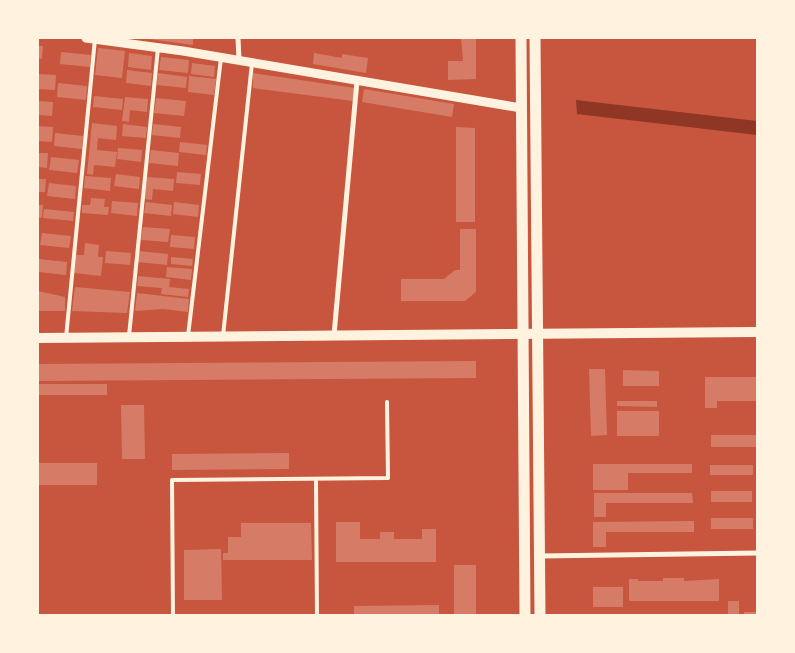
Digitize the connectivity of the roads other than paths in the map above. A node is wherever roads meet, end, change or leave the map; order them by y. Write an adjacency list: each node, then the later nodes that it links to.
1 (91, 38): 5 (street); 19 (lane)
2 (238, 38): 7 (street)
3 (521, 38): 10 (main road)
4 (535, 38): 13 (main road)
5 (158, 48): 6 (street); 17 (lane)
6 (221, 58): 7 (street); 15 (lane)
7 (238, 60): 8 (street)
8 (252, 63): 9 (street); 16 (lane)
9 (357, 81): 10 (street); 14 (street)
10 (521, 108): 12 (main road)
11 (758, 332): 13 (main road)
12 (523, 334): 13 (main road); 14 (main road); 26 (main road)
13 (538, 334): 23 (main road)
14 (334, 335): 16 (main road)
15 (188, 336): 16 (main road); 17 (main road)
16 (222, 336)
17 (129, 337): 19 (main road)
18 (38, 338): 19 (main road)
19 (66, 338)
20 (387, 402): 21 (lane)
21 (316, 479): 24 (lane); 25 (lane)
22 (758, 552): 23 (street)
23 (540, 556): 27 (main road)
24 (174, 616)
25 (317, 616)
26 (525, 616)
27 (540, 616)

